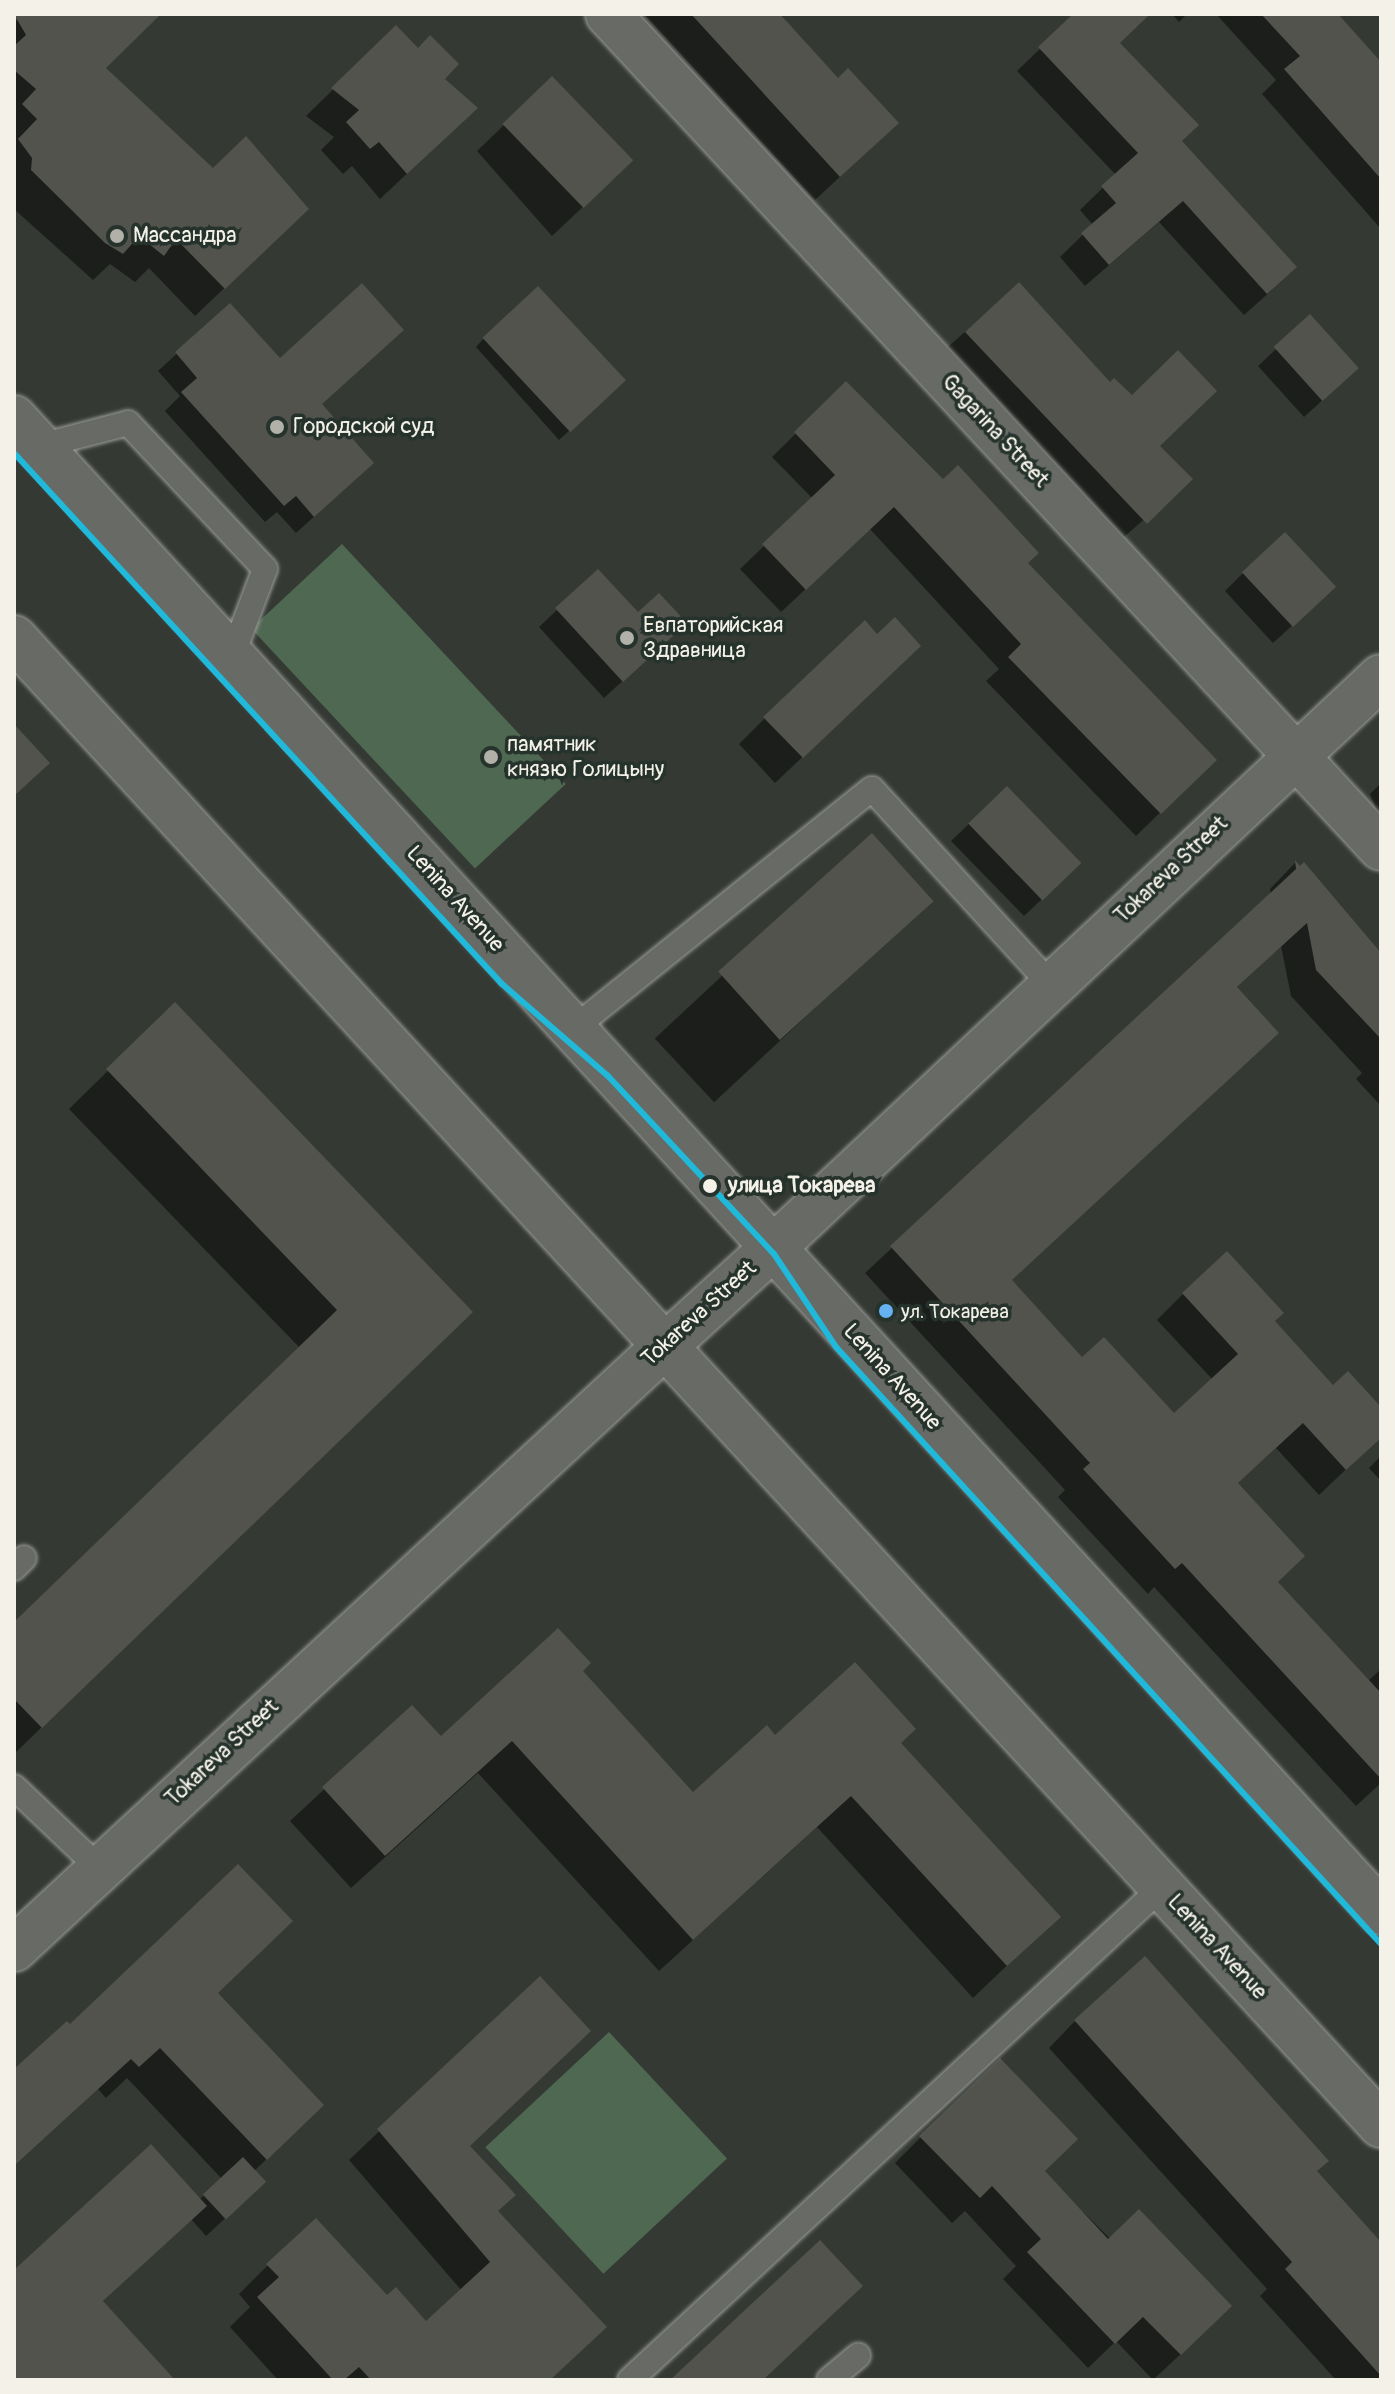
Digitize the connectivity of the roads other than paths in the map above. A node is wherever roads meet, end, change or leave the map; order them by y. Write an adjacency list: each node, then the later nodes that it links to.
1 (608, 14): 6 (street, Gagarina Street)
2 (27, 432): 4 (street, Lenina Avenue); 4 (lane)
3 (14, 638): 11 (street, Lenina Avenue)
4 (232, 656): 9 (street, Lenina Avenue)
5 (1381, 677): 6 (street, Tokareva Street)
6 (1295, 754): 7 (street, Gagarina Street); 8 (street, Tokareva Street)
7 (1381, 848)
8 (1050, 984): 9 (lane); 10 (street, Tokareva Street)
9 (573, 1029): 10 (street, Lenina Avenue)
10 (775, 1246): 11 (street, Tokareva Street); 15 (street, Lenina Avenue)
11 (665, 1346): 13 (street, Tokareva Street); 14 (street, Lenina Avenue)
12 (14, 1787): 13 (lane)
13 (98, 1867): 16 (street, Tokareva Street)
14 (1161, 1888): 17 (street, Lenina Avenue); 19 (lane)
15 (1381, 1912)
16 (14, 1949)
17 (1381, 2125)
18 (858, 2356): 20 (lane)
19 (630, 2380)
20 (829, 2380)

